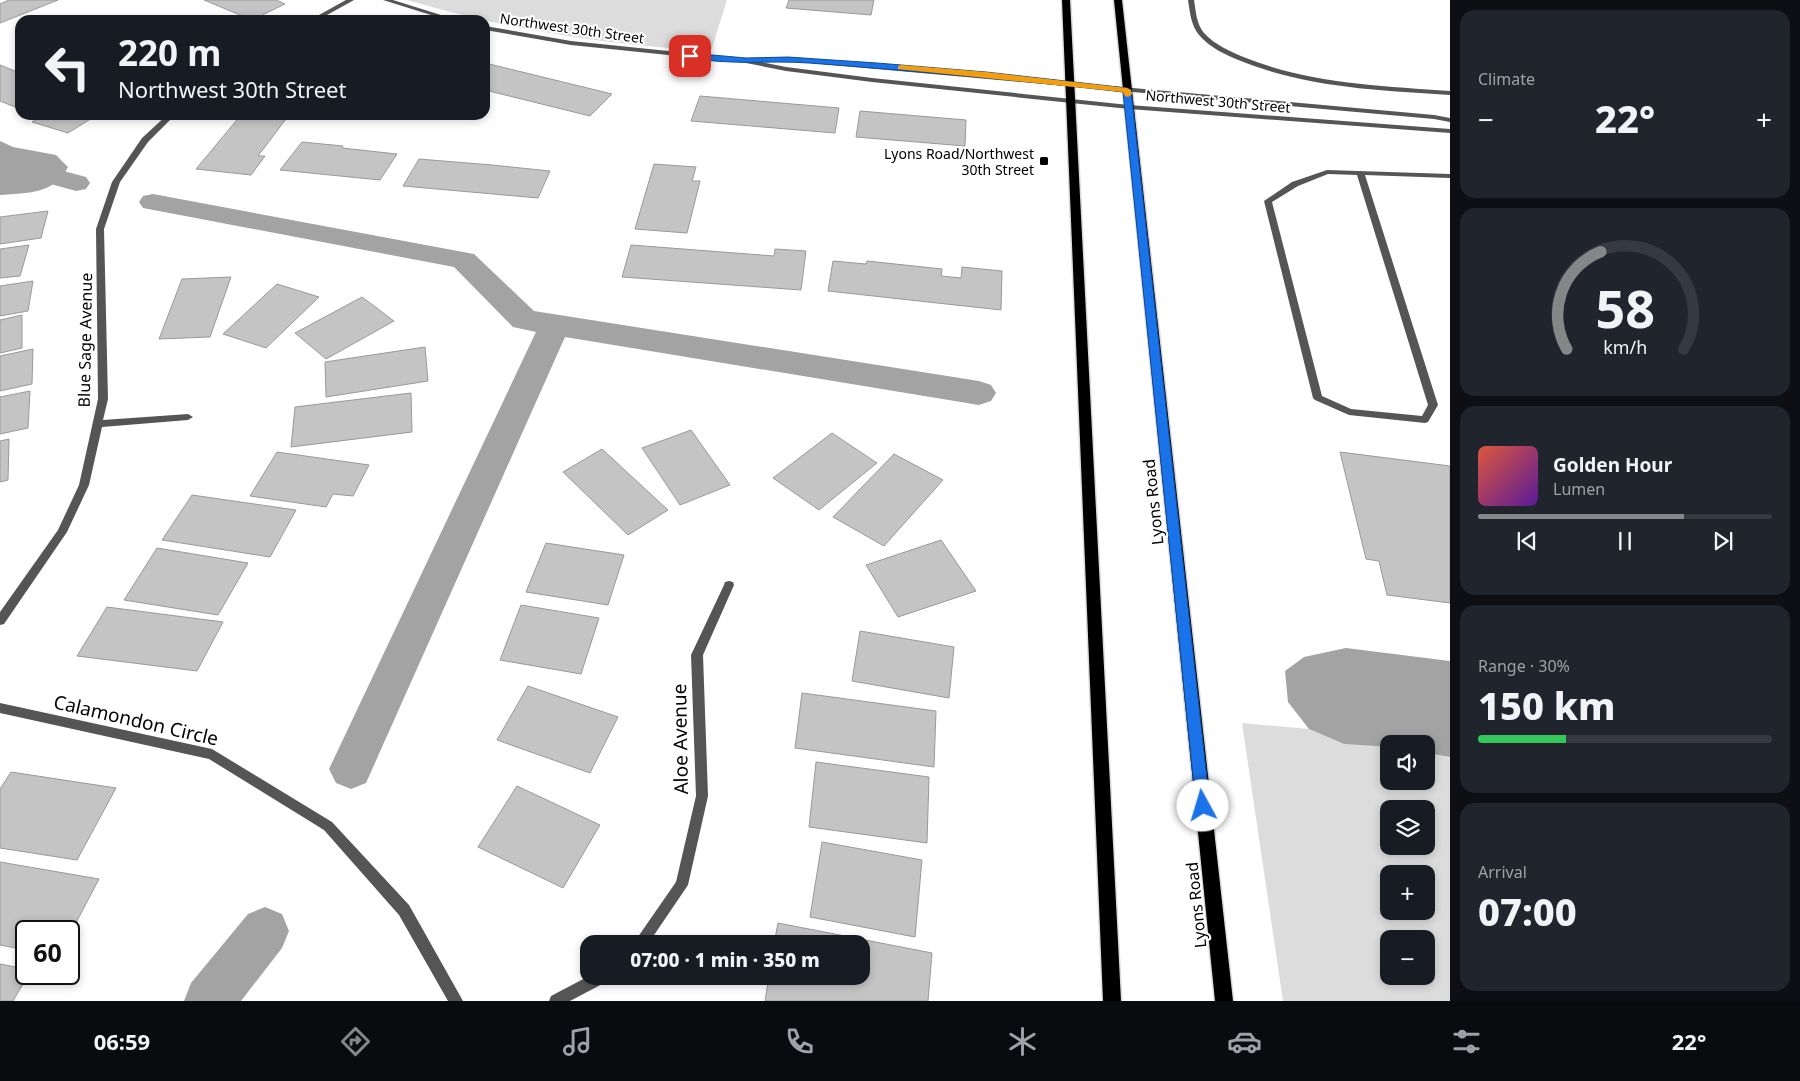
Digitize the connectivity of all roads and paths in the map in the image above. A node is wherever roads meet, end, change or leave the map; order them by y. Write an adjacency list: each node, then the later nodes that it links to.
1 (351, 0): 6 (street)
2 (386, 0): 7 (street)
3 (1066, 0): 10 (main road)
4 (1118, 0): 11 (main road, Lyons Road)
5 (1191, 0): 12 (street)
6 (322, 15)
7 (437, 15)
8 (490, 29): 9 (street, Northwest 30th Street)
9 (746, 61): 10 (street, Northwest 30th Street); 13 (street, Northwest 30th Street)
10 (1070, 84): 11 (street, Northwest 30th Street); 13 (main road)
11 (1127, 90): 14 (main road, Lyons Road); 16 (street, Northwest 30th Street)
12 (1450, 93)
13 (1072, 101): 14 (street, Northwest 30th Street); 29 (main road)
14 (1129, 107): 17 (street, Northwest 30th Street); 30 (main road, Lyons Road)
15 (166, 120): 21 (street, Blue Sage Avenue)
16 (1450, 120)
17 (1450, 131)
18 (1360, 173): 18 (street); 19 (street)
19 (1449, 178)
20 (188, 417): 21 (street)
21 (97, 424): 23 (street, Blue Sage Avenue)
22 (728, 585): 25 (street, Aloe Avenue)
23 (0, 621)
24 (0, 708): 27 (street, Calamondon Circle)
25 (647, 935)
26 (586, 985): 28 (street)
27 (456, 1001)
28 (556, 1001)
29 (1112, 1001)
30 (1224, 1001)

